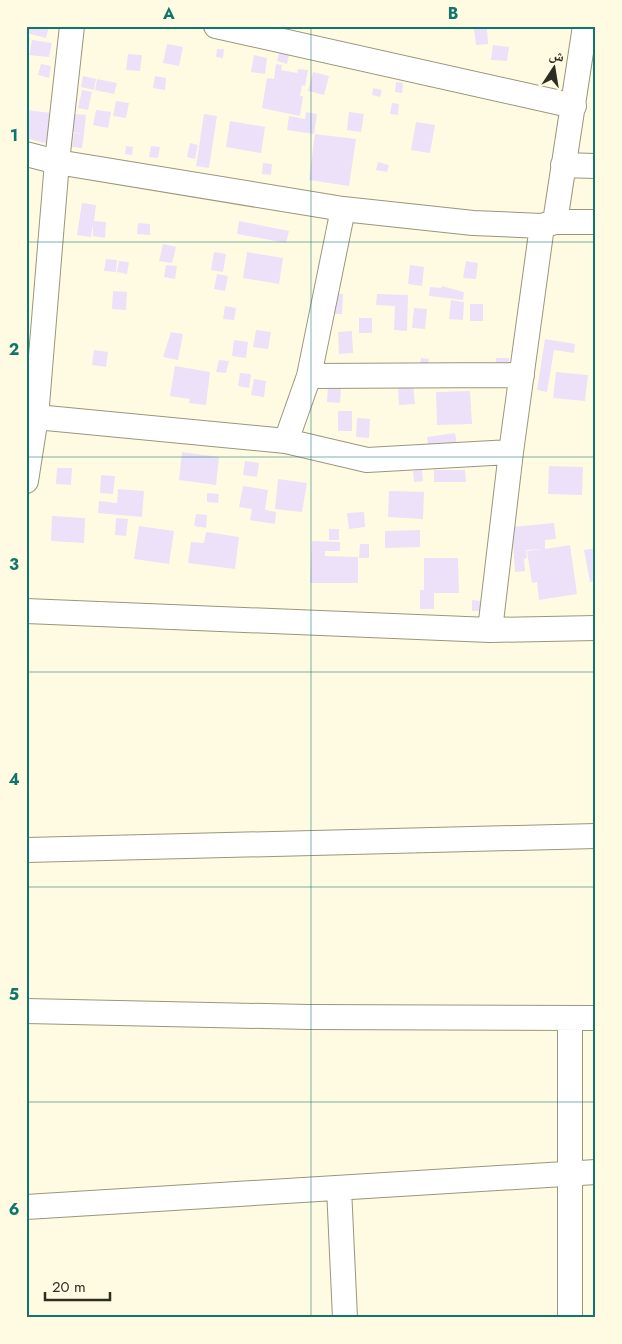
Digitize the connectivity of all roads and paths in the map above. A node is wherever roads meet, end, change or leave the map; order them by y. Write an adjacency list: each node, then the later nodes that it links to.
1 (72, 26): 6 (street)
2 (216, 26): 4 (street)
3 (586, 26): 4 (street)
4 (574, 106): 7 (street)
5 (26, 154): 6 (street)
6 (57, 162): 9 (street); 14 (street)
7 (563, 165): 8 (street); 11 (street)
8 (596, 166)
9 (343, 209): 11 (street); 13 (street)
10 (596, 222): 11 (street)
11 (549, 224): 12 (street)
12 (522, 375): 13 (street); 16 (street)
13 (309, 376): 15 (street)
14 (32, 432): 15 (street); 17 (street)
15 (286, 440): 16 (street)
16 (511, 452): 20 (street)
17 (26, 481)
18 (26, 611): 20 (street)
19 (596, 628): 20 (street)
20 (490, 630)
21 (596, 836): 22 (street)
22 (26, 850)
23 (26, 1011): 25 (street)
24 (596, 1018): 25 (street)
25 (570, 1019): 26 (street)
26 (571, 1172): 27 (street); 28 (street); 31 (street)
27 (596, 1172)
28 (338, 1188): 29 (street); 30 (street)
29 (26, 1207)
30 (345, 1318)
31 (570, 1318)

